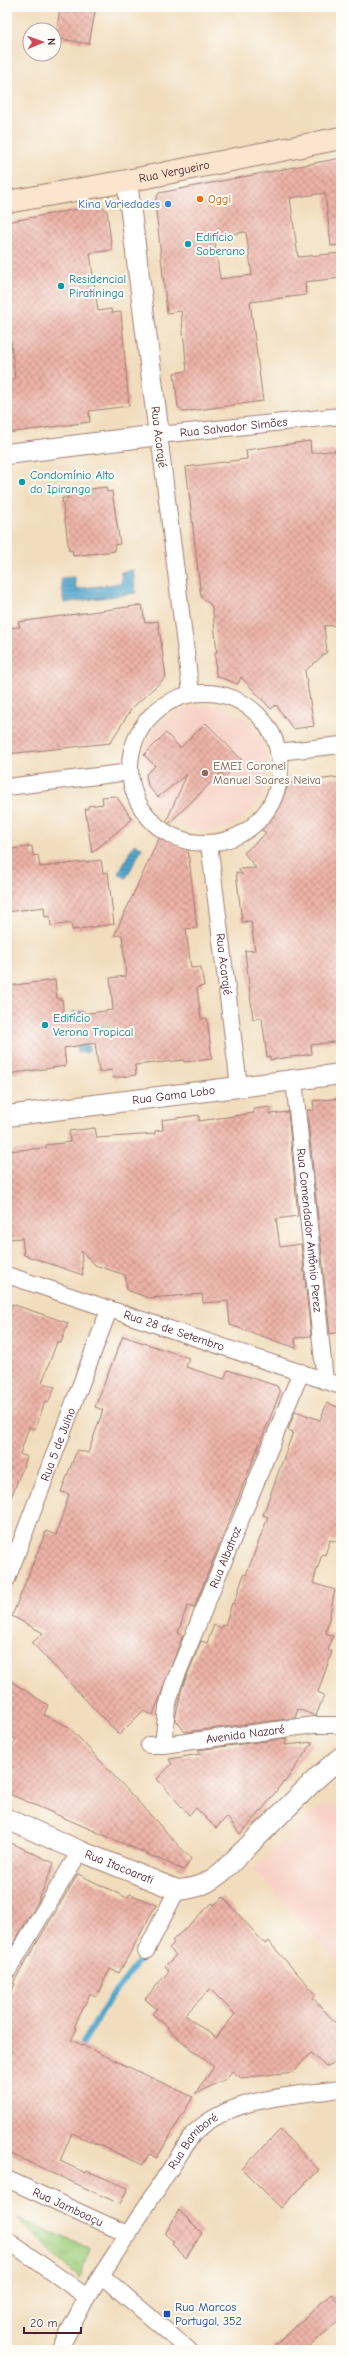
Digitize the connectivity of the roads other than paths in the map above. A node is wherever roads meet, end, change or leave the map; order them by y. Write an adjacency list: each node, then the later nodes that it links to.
1 (341, 138): 2 (main road, Rua Vergueiro)
2 (127, 181): 3 (main road, Rua Vergueiro); 5 (street, Rua Acarajé)
3 (7, 202)
4 (341, 416): 5 (street, Rua Salvador Simões)
5 (158, 435): 6 (street, Rua Salvador Simões); 7 (street, Rua Acarajé)
6 (7, 454)
7 (191, 694): 9 (street); 10 (street)
8 (341, 745): 9 (street)
9 (278, 752): 12 (street)
10 (130, 772): 11 (street); 12 (street)
11 (7, 787)
12 (208, 843): 15 (street, Rua Acarajé)
13 (341, 1074): 14 (street, Rua Gama Lobo)
14 (294, 1080): 15 (street, Rua Gama Lobo); 20 (street, Rua Comendador Antônio Perez)
15 (239, 1086): 16 (street, Rua Gama Lobo)
16 (7, 1116)
17 (7, 1275): 18 (street, Rua 28 de Setembro)
18 (109, 1310): 19 (street, Rua 28 de Setembro); 22 (street, Rua 5 de Julho)
19 (301, 1372): 20 (street, Rua 28 de Setembro); 24 (street, Rua Albatroz)
20 (325, 1381): 21 (street, Rua 28 de Setembro)
21 (341, 1386)
22 (7, 1579)
23 (341, 1725): 24 (street, Avenida Nazaré)
24 (156, 1745)
25 (341, 1757): 27 (street)
26 (341, 1775): 27 (street)
27 (319, 1776): 30 (street)
28 (7, 1819): 29 (street, Rua Itacoarati)
29 (80, 1851): 30 (street, Rua Itacoarati); 32 (street)
30 (177, 1890): 31 (street)
31 (146, 1951)
32 (7, 1972)
33 (341, 2089): 35 (street, Rua Bamboré)
34 (7, 2179): 35 (street, Rua Jamboaçu)
35 (129, 2235): 37 (street, Rua Bamboré)
36 (7, 2240): 38 (street)
37 (102, 2276): 38 (street, Rua Bamboré); 40 (street)
38 (87, 2298): 39 (street, Rua Bamboré)
39 (59, 2350)
40 (189, 2350)

